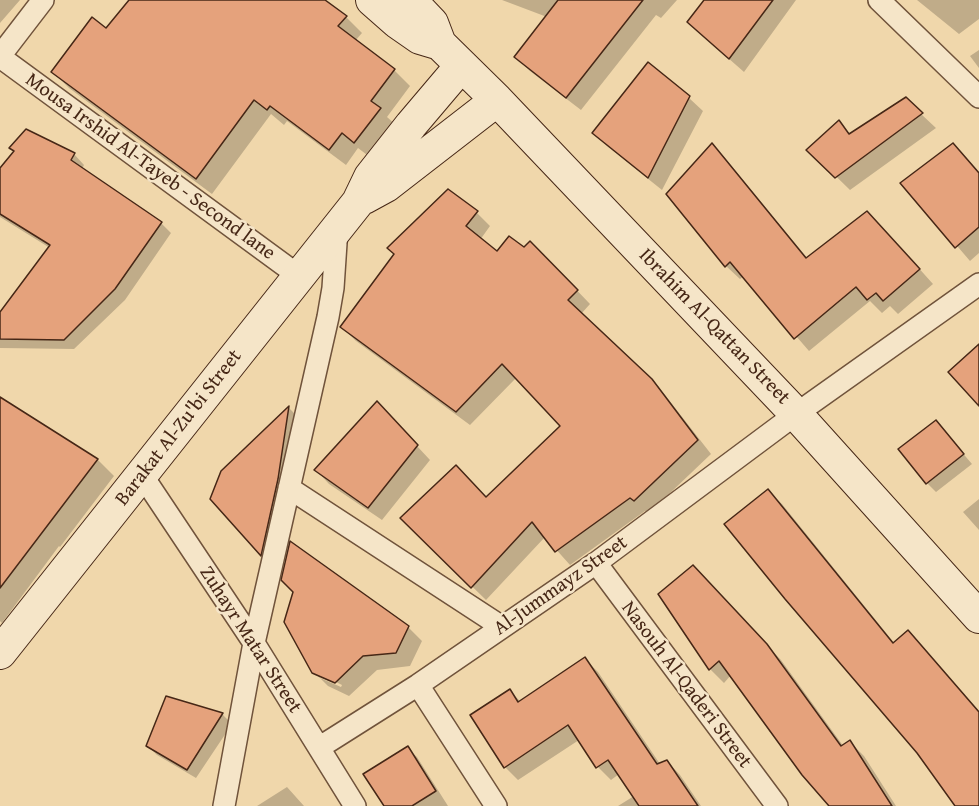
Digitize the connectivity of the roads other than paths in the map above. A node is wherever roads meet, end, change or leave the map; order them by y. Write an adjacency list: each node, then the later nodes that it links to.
1 (43, 0): 6 (street)
2 (372, 0): 5 (street, Ibrahim Al-Qattan Street)
3 (410, 0): 5 (street, Ibrahim Al-Qattan Street)
4 (879, 0): 7 (street)
5 (451, 55): 8 (street, Ibrahim Al-Qattan Street); 9 (street, Barakat Al-Zu'bi Street)
6 (0, 57): 11 (street, Mousa Irshid Al-Tayeb - Second lane)
7 (979, 97)
8 (497, 100): 9 (street, Barakat Al-Zu'bi Street); 13 (street, Ibrahim Al-Qattan Street)
9 (358, 202): 10 (street, Barakat Al-Zu'bi Street)
10 (337, 228): 11 (street, Barakat Al-Zu'bi Street); 15 (street)
11 (299, 276): 14 (street, Barakat Al-Zu'bi Street)
12 (979, 284): 13 (street, Al-Jummayz Street)
13 (796, 414): 16 (street, Al-Jummayz Street); 17 (street, Ibrahim Al-Qattan Street)
14 (142, 475): 19 (street, Zuhayr Matar Street); 20 (street, Barakat Al-Zu'bi Street)
15 (289, 488): 18 (street); 19 (street)
16 (596, 563): 18 (street, Al-Jummayz Street); 26 (street, Nasouh Al-Qaderi Street)
17 (979, 617)
18 (502, 627): 21 (street, Al-Jummayz Street)
19 (254, 644): 22 (street, Zuhayr Matar Street); 23 (street)
20 (0, 653)
21 (418, 685): 22 (street, Al-Jummayz Street); 25 (street)
22 (320, 747): 24 (street, Zuhayr Matar Street)
23 (224, 806)
24 (355, 806)
25 (496, 806)
26 (777, 806)

